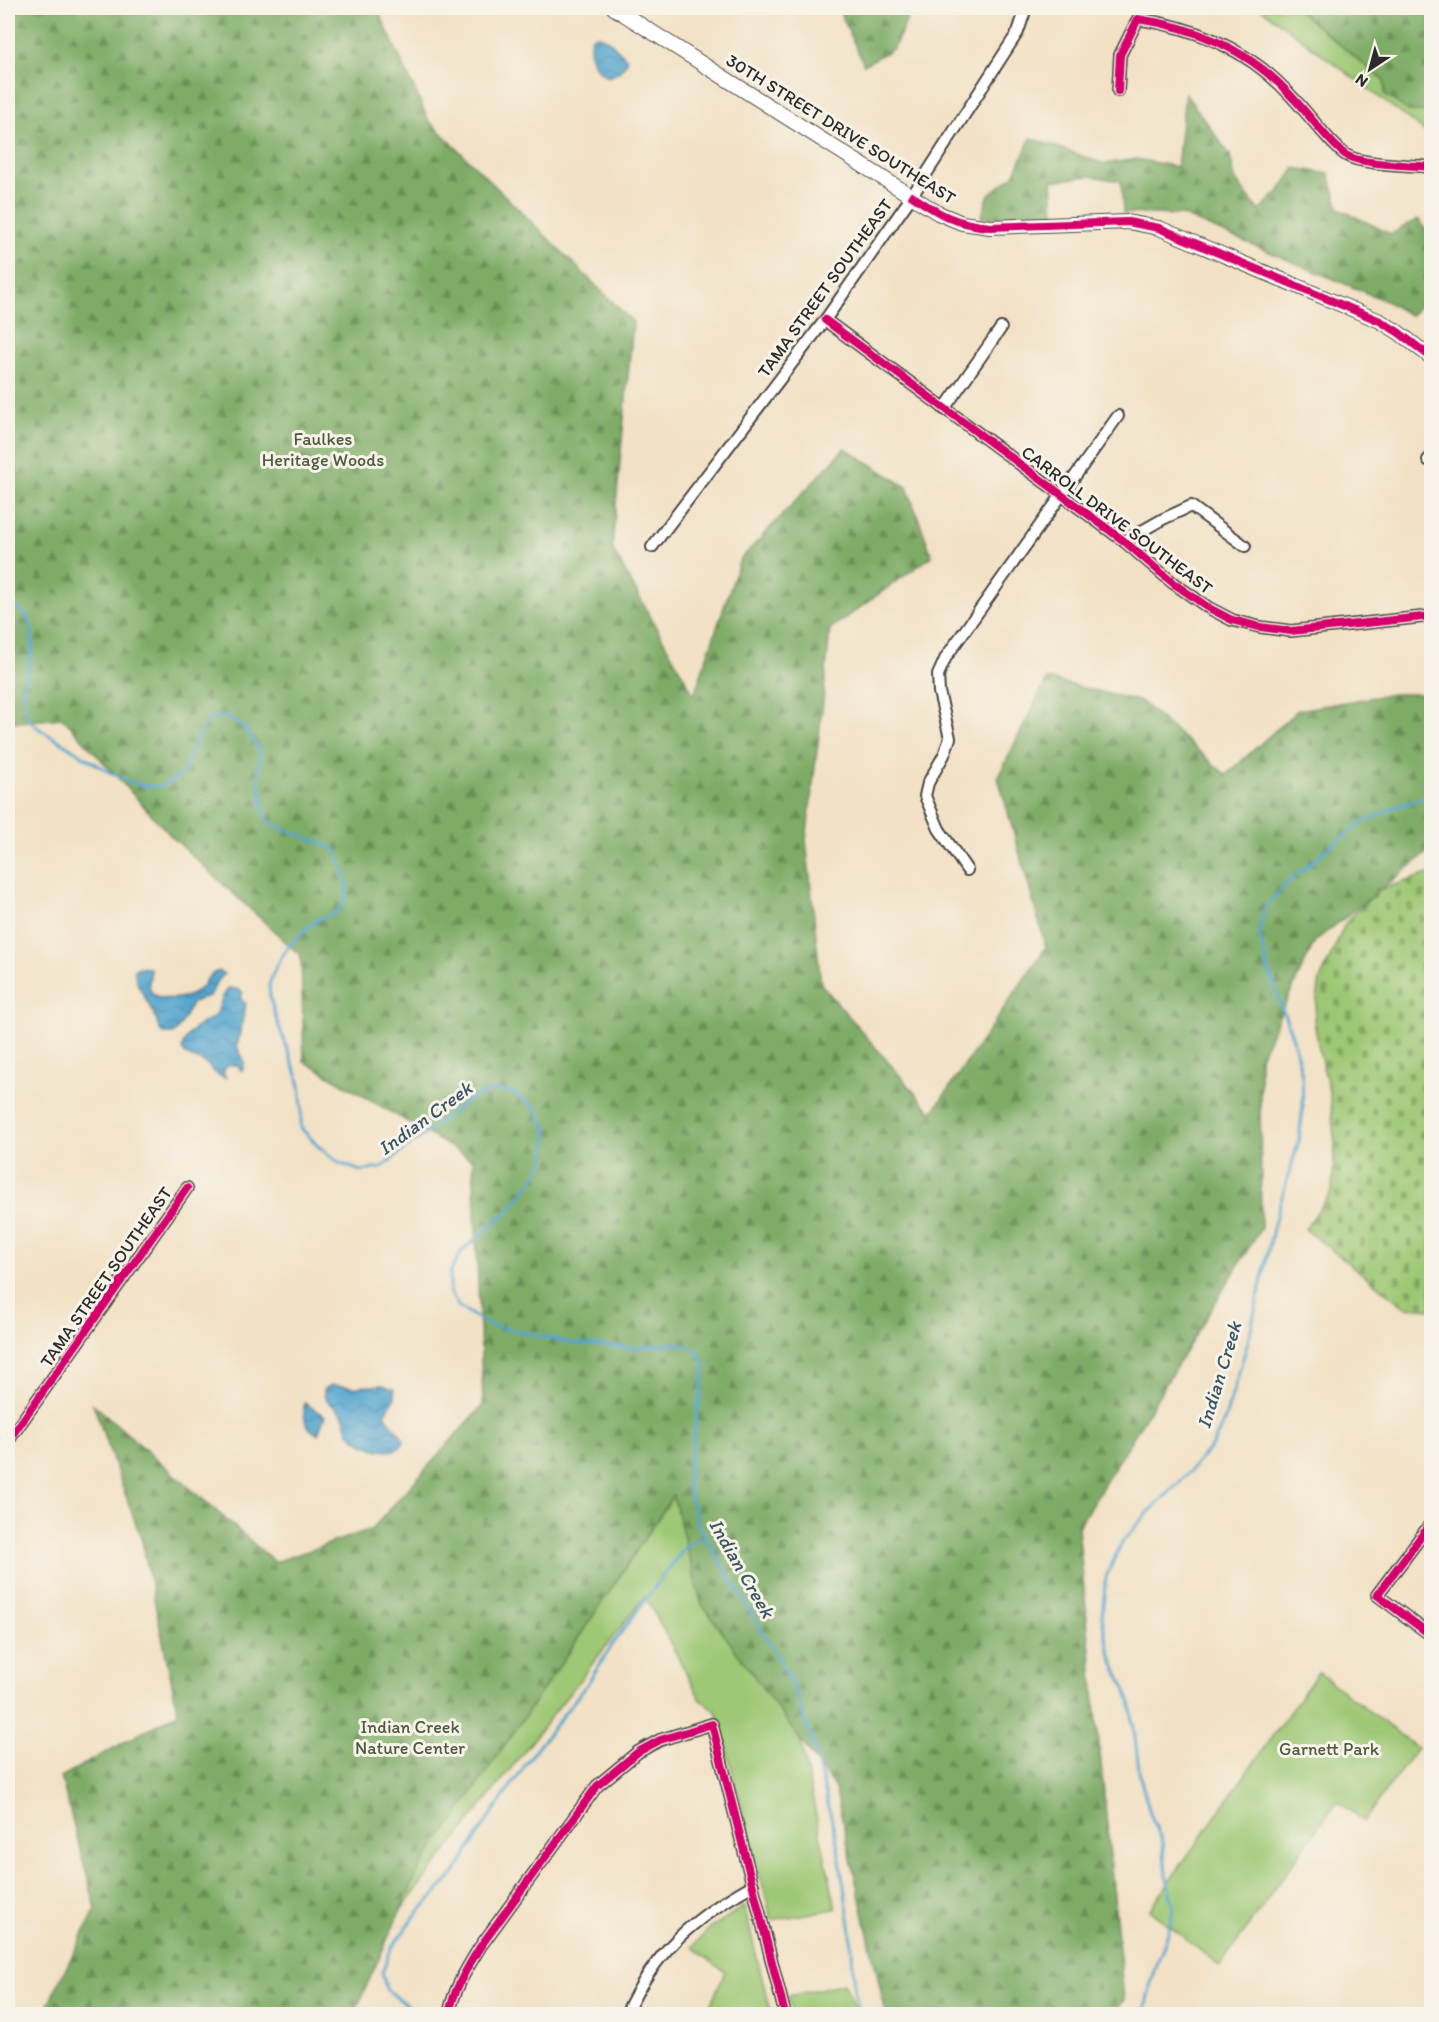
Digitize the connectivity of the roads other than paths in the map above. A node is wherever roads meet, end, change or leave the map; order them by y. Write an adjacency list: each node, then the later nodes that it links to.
1 (614, 8): 5 (main road, 30TH STREET DRIVE SOUTHEAST)
2 (1026, 8): 5 (street, TAMA STREET SOUTHEAST)
3 (1118, 91): 4 (street)
4 (1431, 167)
5 (912, 196): 6 (street, TAMA STREET SOUTHEAST); 8 (main road, 30TH STREET DRIVE SOUTHEAST)
6 (825, 320): 9 (street, CARROLL DRIVE SOUTHEAST); 14 (street, TAMA STREET SOUTHEAST)
7 (1001, 328): 9 (street)
8 (1431, 358)
9 (944, 409): 11 (street, CARROLL DRIVE SOUTHEAST)
10 (1118, 416): 11 (street)
11 (1062, 496): 12 (street, CARROLL DRIVE SOUTHEAST); 16 (street)
12 (1124, 541): 13 (street); 15 (street, CARROLL DRIVE SOUTHEAST)
13 (1245, 546)
14 (652, 547)
15 (1431, 615)
16 (967, 870)
17 (187, 1188): 18 (street, TAMA STREET SOUTHEAST)
18 (8, 1441)
19 (1431, 1522): 20 (street)
20 (1431, 1636)
21 (753, 1885): 22 (street); 23 (street); 24 (street)
22 (449, 2014)
23 (626, 2014)
24 (785, 2014)

